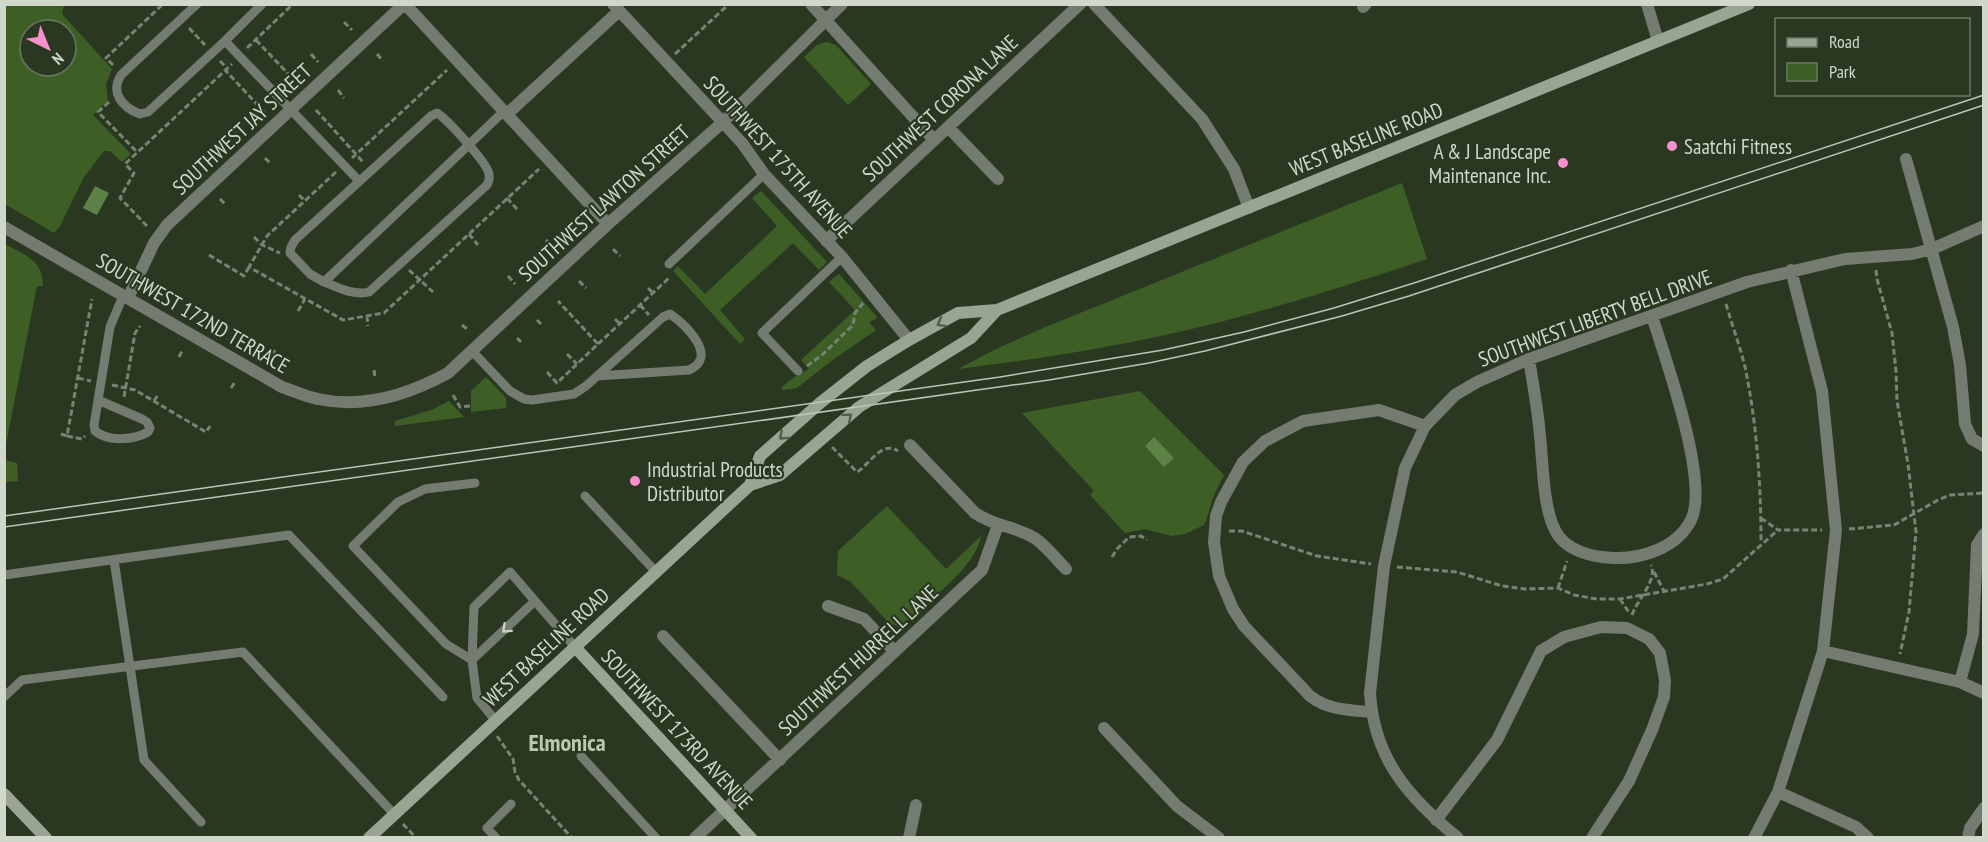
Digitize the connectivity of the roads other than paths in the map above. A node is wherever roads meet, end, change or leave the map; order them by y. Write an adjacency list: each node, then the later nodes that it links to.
1 (196, 4): 12 (lane)
2 (262, 4): 12 (lane)
3 (404, 4): 14 (street, SOUTHWEST JAY STREET); 15 (street)
4 (811, 4): 11 (street)
5 (842, 4): 11 (street, SOUTHWEST LAWTON STREET)
6 (1080, 4): 17 (street, SOUTHWEST CORONA LANE)
7 (1094, 4): 24 (street)
8 (1647, 4): 13 (street)
9 (1749, 4): 13 (main road, WEST BASELINE ROAD)
10 (616, 8): 15 (street); 16 (street, SOUTHWEST 175TH AVENUE)
11 (826, 20): 16 (street, SOUTHWEST LAWTON STREET); 18 (street)
12 (225, 41): 14 (lane)
13 (1658, 41): 24 (main road, WEST BASELINE ROAD)
14 (291, 110): 23 (lane); 34 (street, SOUTHWEST JAY STREET)
15 (506, 112): 19 (lane); 25 (street)
16 (723, 122): 21 (street, SOUTHWEST 175TH AVENUE); 25 (street, SOUTHWEST LAWTON STREET)
17 (948, 127): 18 (street, SOUTHWEST CORONA LANE); 22 (street)
18 (934, 140): 28 (street, SOUTHWEST CORONA LANE)
19 (468, 145): 23 (lane); 33 (lane); 33 (lane)
20 (1906, 159): 29 (street)
21 (764, 174): 28 (street, SOUTHWEST 175TH AVENUE); 31 (lane)
22 (998, 179)
23 (359, 182): 33 (lane)
24 (1249, 208): 35 (main road, WEST BASELINE ROAD)
25 (608, 224): 38 (street, SOUTHWEST LAWTON STREET)
26 (1983, 226): 29 (street, SOUTHWEST LIBERTY BELL DRIVE)
27 (4, 227): 34 (street, SOUTHWEST 172ND TERRACE)
28 (826, 241): 30 (street, SOUTHWEST 175TH AVENUE)
29 (1932, 249): 32 (street, SOUTHWEST LIBERTY BELL DRIVE); 46 (street)
30 (842, 257): 37 (street, SOUTHWEST 175TH AVENUE); 40 (lane)
31 (669, 264)
32 (1791, 270): 36 (street, SOUTHWEST LIBERTY BELL DRIVE); 61 (street)
33 (324, 282)
34 (125, 297): 42 (lane); 43 (street, SOUTHWEST 172ND TERRACE)
35 (997, 310): 37 (main road, WEST BASELINE ROAD, one-way to 37); 48 (main road, WEST BASELINE ROAD, one-way to 35)
36 (1652, 316): 39 (street, SOUTHWEST LIBERTY BELL DRIVE); 39 (street)
37 (909, 340): 48 (main road, WEST BASELINE ROAD, one-way to 48)
38 (472, 351): 41 (lane); 43 (street, SOUTHWEST LAWTON STREET)
39 (1529, 359): 44 (street, SOUTHWEST LIBERTY BELL DRIVE)
40 (798, 371)
41 (597, 376): 41 (lane)
42 (98, 400): 42 (lane)
43 (373, 401)
44 (1425, 426): 68 (street, SOUTHWEST LIBERTY BELL DRIVE); 68 (street)
45 (910, 445): 50 (street)
46 (1983, 446)
47 (475, 483): 62 (lane)
48 (750, 485): 54 (main road, WEST BASELINE ROAD)
49 (585, 496): 54 (lane)
50 (998, 525): 53 (street); 60 (street, SOUTHWEST HURRELL LANE)
51 (1983, 534): 64 (street)
52 (114, 560): 55 (lane); 63 (lane); 67 (lane)
53 (1066, 569)
54 (656, 572): 59 (main road, WEST BASELINE ROAD)
55 (4, 575)
56 (535, 602): 59 (lane); 62 (lane, one-way to 62); 62 (lane)
57 (828, 606): 60 (street)
58 (663, 636): 72 (street)
59 (575, 647): 69 (main road, WEST BASELINE ROAD); 78 (main road, SOUTHWEST 173RD AVENUE)
60 (894, 651): 72 (street, SOUTHWEST HURRELL LANE)
61 (1823, 651): 64 (street); 73 (street)
62 (472, 660): 69 (lane)
63 (130, 666): 66 (lane); 79 (lane); 81 (lane)
64 (1960, 682): 65 (street)
65 (1983, 693)
66 (4, 696)
67 (443, 698)
68 (1371, 712): 80 (street, SOUTHWEST LIBERTY BELL DRIVE)
69 (492, 723): 79 (main road, WEST BASELINE ROAD)
70 (1104, 728): 89 (street)
71 (580, 756): 85 (lane)
72 (780, 760): 78 (street, SOUTHWEST HURRELL LANE)
73 (1778, 792): 92 (street); 93 (street)
74 (4, 794): 82 (main road)
75 (511, 804): 84 (lane)
76 (916, 805): 88 (street)
77 (1983, 808): 94 (street)
78 (726, 810): 86 (street, SOUTHWEST HURRELL LANE); 87 (main road, SOUTHWEST 173RD AVENUE)
79 (394, 814): 83 (main road, WEST BASELINE ROAD)
80 (1436, 820): 90 (street, SOUTHWEST LIBERTY BELL DRIVE); 91 (street)
81 (201, 822)
82 (46, 837)
83 (369, 837)
84 (496, 837)
85 (656, 837)
86 (695, 837)
87 (751, 837)
88 (909, 837)
89 (1219, 837)
90 (1458, 837)
91 (1592, 837)
92 (1754, 837)
93 (1868, 837)
94 (1968, 837)

